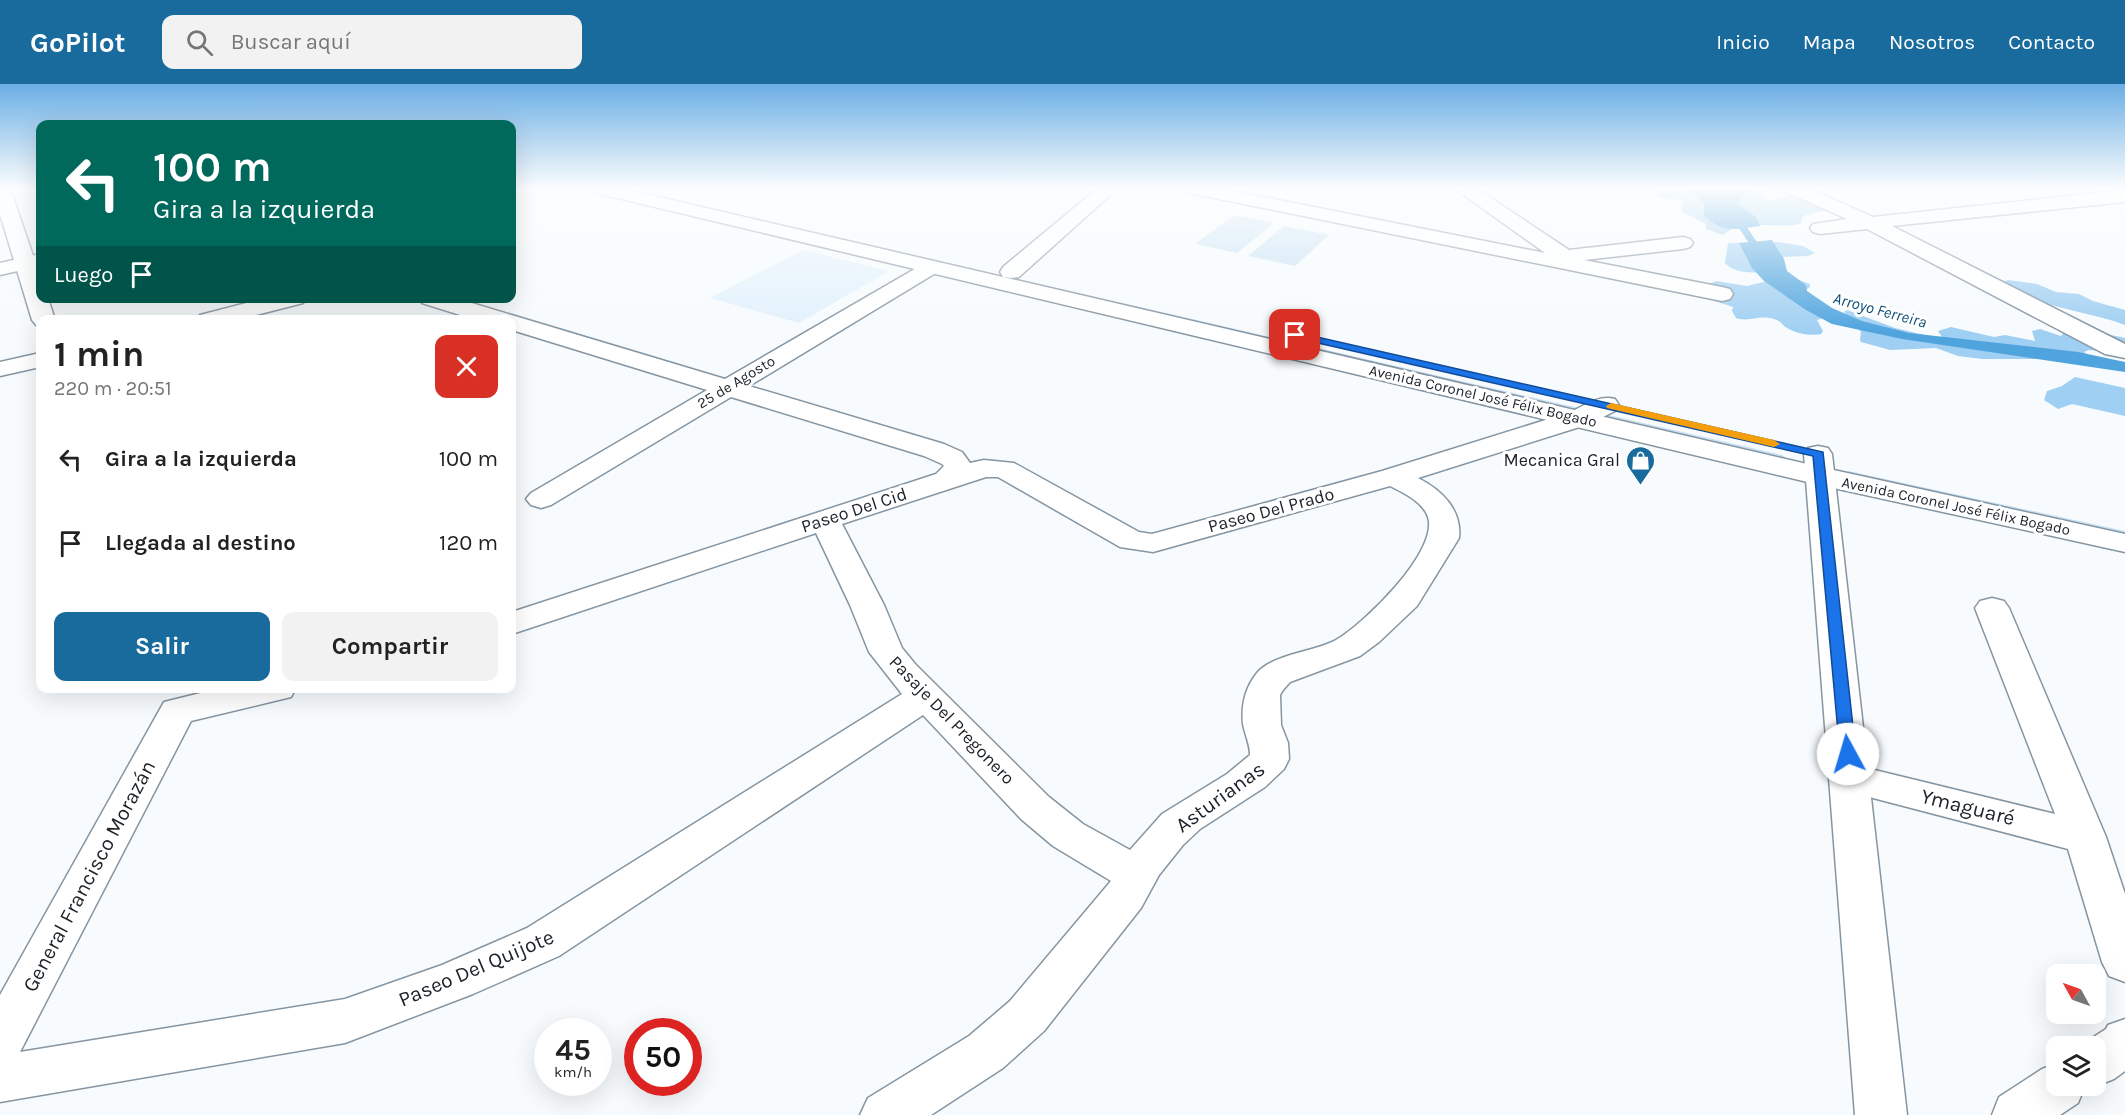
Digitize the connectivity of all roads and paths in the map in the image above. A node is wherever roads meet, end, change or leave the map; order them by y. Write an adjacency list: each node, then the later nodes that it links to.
1 (22, 236): 10 (street)
2 (801, 236): 11 (street, Avenida Coronel José Félix Bogado)
3 (855, 236): 13 (street, Avenida Coronel José Félix Bogado)
4 (1053, 236): 13 (street)
5 (1443, 236): 9 (street)
6 (1534, 236): 9 (street)
7 (1896, 236): 21 (street)
8 (1683, 243): 9 (street)
9 (1569, 260): 15 (street)
10 (33, 262): 12 (street); 14 (street)
11 (932, 267): 24 (street, 25 de Agosto); 26 (street, Avenida Coronel José Félix Bogado)
12 (0, 269)
13 (1011, 272): 25 (street, Avenida Coronel José Félix Bogado)
14 (36, 278)
15 (1722, 294)
16 (275, 303): 18 (street)
17 (446, 303): 19 (street)
18 (228, 315)
19 (485, 315)
20 (516, 324): 24 (street)
21 (2125, 351)
22 (36, 361): 23 (street)
23 (0, 369)
24 (729, 387): 29 (street); 30 (street, 25 de Agosto)
25 (1606, 405): 26 (street, Paseo Del Prado); 27 (street, Avenida Coronel José Félix Bogado)
26 (1580, 418): 27 (street, Avenida Coronel José Félix Bogado); 28 (street, Paseo Del Prado)
27 (1819, 465): 32 (street, Avenida Coronel José Félix Bogado); 33 (street, Avenida Coronel José Félix Bogado); 38 (street)
28 (1392, 477): 29 (street, Paseo Del Prado); 40 (street, Asturianas)
29 (946, 480): 31 (street, Paseo Del Cid)
30 (541, 500)
31 (824, 519): 35 (street, Paseo Del Cid); 37 (street, Pasaje Del Pregonero)
32 (2125, 522)
33 (2125, 543)
34 (1992, 608): 39 (street)
35 (516, 622)
36 (256, 693): 43 (street, General Francisco Morazán)
37 (926, 696): 40 (street, Pasaje Del Pregonero); 45 (street, Paseo Del Quijote)
38 (1850, 778): 39 (street, Ymaguaré); 49 (street)
39 (2085, 837): 41 (street)
40 (1136, 874): 48 (street, Asturianas)
41 (2125, 962)
42 (2125, 1041): 44 (street)
43 (0, 1042)
44 (2106, 1056)
45 (0, 1079)
46 (2046, 1095): 47 (street)
47 (2017, 1114)
48 (886, 1115)
49 (1881, 1115)

